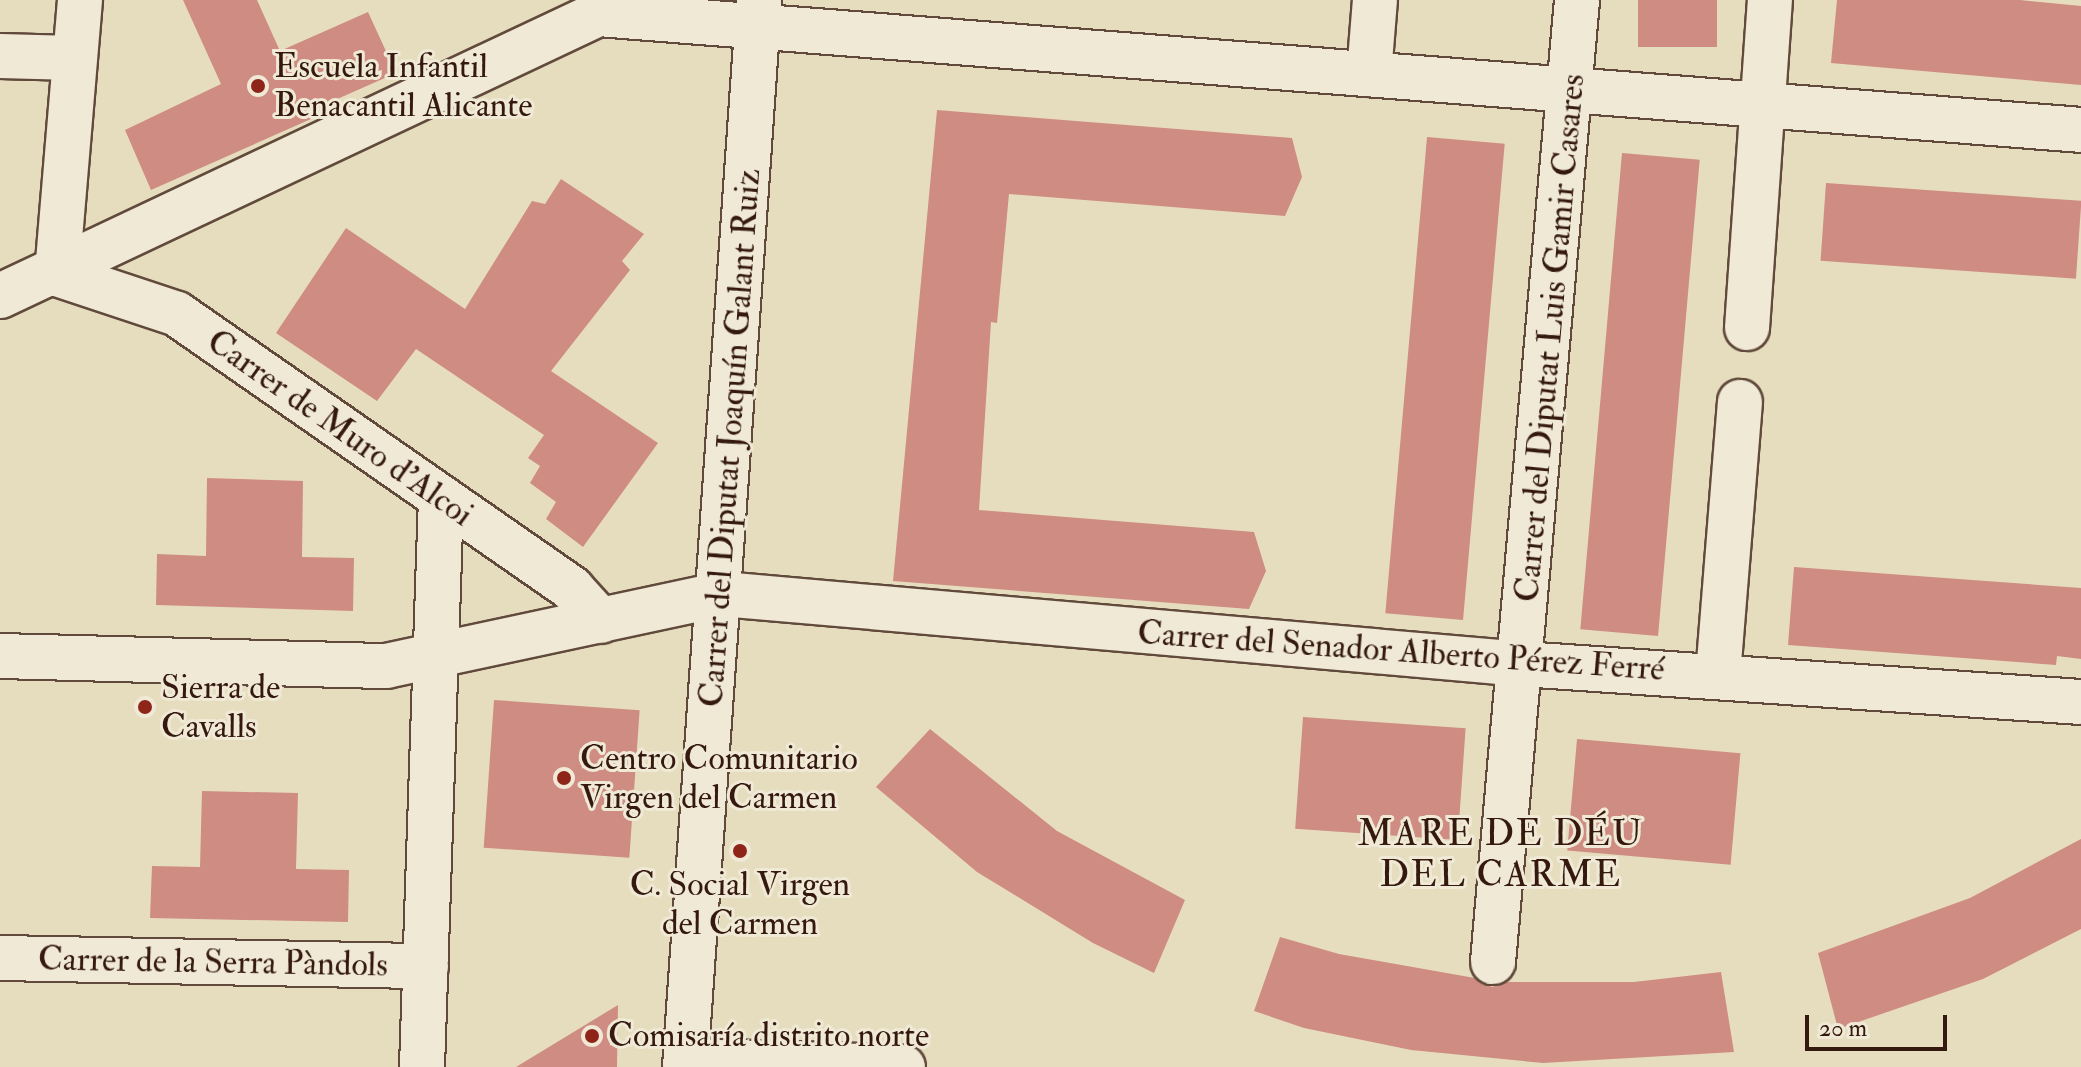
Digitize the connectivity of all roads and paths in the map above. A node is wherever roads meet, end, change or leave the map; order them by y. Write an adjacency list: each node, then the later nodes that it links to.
1 (80, 0): 7 (street)
2 (1375, 0): 8 (street)
3 (1577, 0): 9 (street, Carrer del Diputat Luis Gamir Casares)
4 (1770, 0): 10 (street)
5 (757, 13): 8 (street); 12 (street); 17 (street, Carrer del Diputat Joaquín Galant Ruiz)
6 (0, 56): 7 (street)
7 (74, 58): 12 (street)
8 (1369, 74): 9 (street)
9 (1572, 89): 10 (street); 21 (street, Carrer del Diputat Luis Gamir Casares)
10 (1761, 104): 11 (street); 14 (street)
11 (2081, 130)
12 (57, 274): 13 (street); 16 (street, Carrer de Muro d'Alcoi)
13 (0, 296)
14 (1747, 328)
15 (1740, 402): 22 (street)
16 (441, 498): 18 (street, Carrer de Muro d'Alcoi); 20 (street)
17 (722, 594): 18 (street, Carrer del Senador Alberto Pérez Ferré); 21 (street, Carrer del Senador Alberto Pérez Ferré); 27 (street, Carrer del Diputat Joaquín Galant Ruiz)
18 (601, 621): 20 (street, Carrer del Senador Alberto Pérez Ferré)
19 (0, 656): 20 (street, Carrer del Senador Alberto Pérez Ferré)
20 (437, 658): 26 (street)
21 (1522, 664): 22 (street, Carrer del Senador Alberto Pérez Ferré); 25 (street, Carrer del Diputat Luis Gamir Casares)
22 (1718, 675): 23 (street, Carrer del Senador Alberto Pérez Ferré)
23 (2081, 702)
24 (0, 958): 26 (street, Carrer de la Serra Pàndols)
25 (1493, 962)
26 (426, 966): 28 (street)
27 (685, 1064): 29 (street)
28 (422, 1067)
29 (903, 1067)

